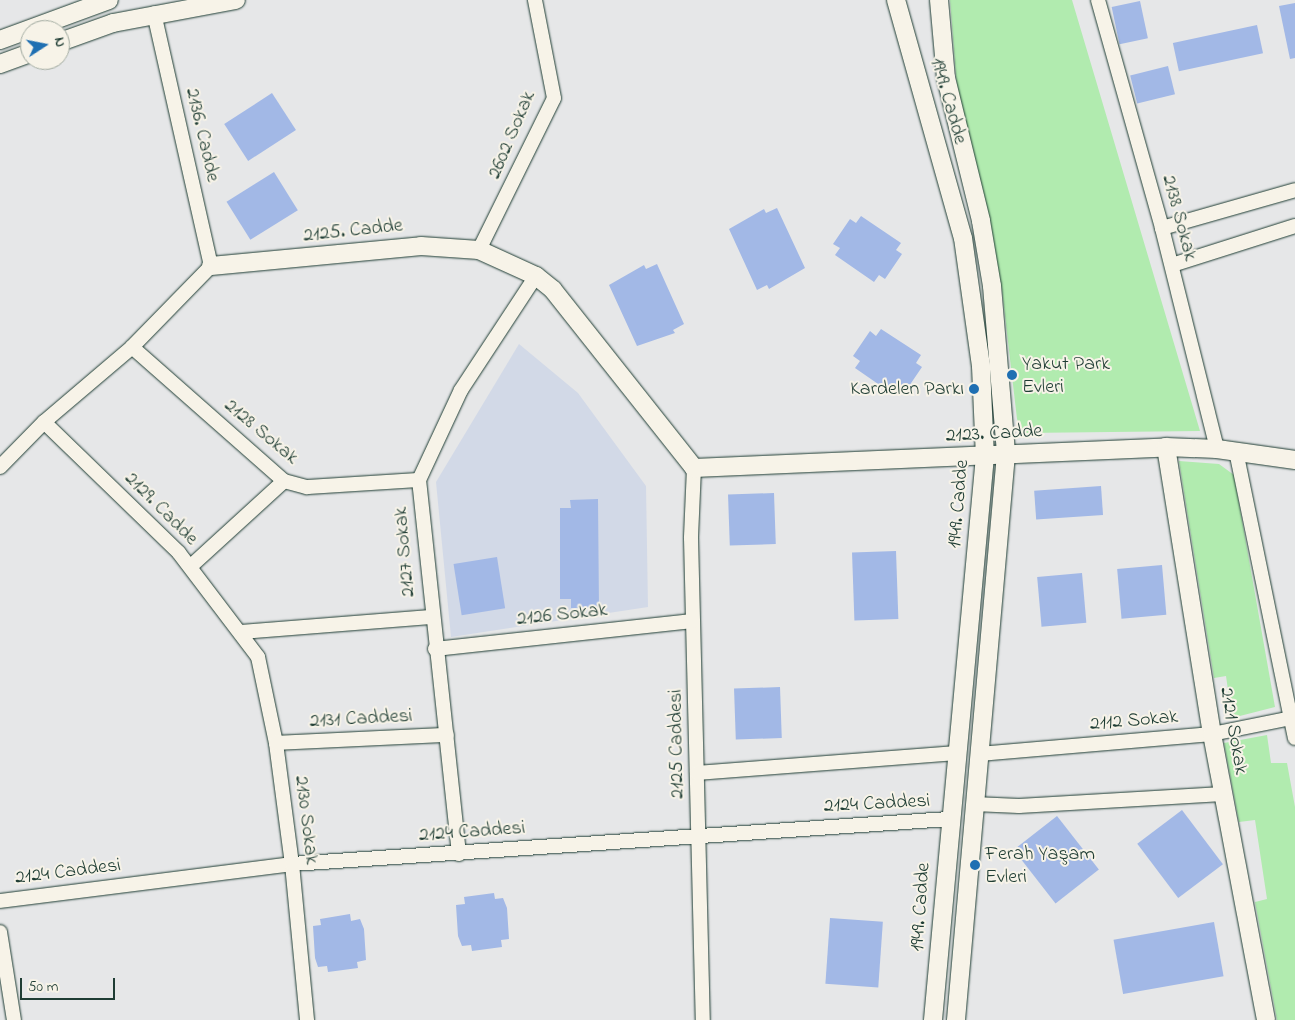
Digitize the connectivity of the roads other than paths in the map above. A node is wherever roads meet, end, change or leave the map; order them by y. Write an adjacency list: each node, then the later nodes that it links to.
1 (109, 0): 9 (street)
2 (236, 0): 7 (street)
3 (535, 0): 15 (street, 2602 Sokak)
4 (896, 0): 25 (street, 1949. Cadde)
5 (940, 0): 24 (street, 1949. Cadde)
6 (1098, 0): 14 (street, 2138 Sokak)
7 (154, 14): 8 (street); 17 (street, 2136. Cadde)
8 (70, 39)
9 (0, 40)
10 (20, 57): 11 (street)
11 (0, 64)
12 (1295, 190): 14 (street)
13 (1295, 226): 16 (street)
14 (1162, 228): 16 (street, 2138 Sokak)
15 (479, 250): 17 (street, 2125. Cadde); 18 (street, 2125. Cadde)
16 (1172, 265): 22 (street, 2138 Sokak)
17 (211, 266): 19 (street)
18 (536, 276): 28 (street, 2125. Cadde); 29 (street, 2127 Sokak)
19 (132, 347): 20 (street); 30 (street, 2128 Sokak)
20 (44, 422): 27 (street); 31 (street, 2129. Cadde)
21 (1166, 447): 22 (street, 2123. Cadde); 24 (street, 2123. Cadde); 37 (street, 2121 Sokak)
22 (1217, 449): 23 (street, 2123. Cadde)
23 (1236, 451): 26 (street, 2123. Cadde); 36 (street)
24 (1006, 454): 25 (street, 2123. Cadde); 42 (street, 1949. Cadde)
25 (985, 456): 28 (street, 2123. Cadde); 41 (street, 1949. Cadde)
26 (1295, 460)
27 (0, 467)
28 (694, 468): 33 (street, 2125 Caddesi)
29 (419, 480): 30 (street, 2128 Sokak); 32 (street, 2127 Sokak)
30 (284, 481): 31 (street)
31 (190, 566): 34 (street, 2129. Cadde)
32 (430, 617): 34 (street); 35 (street, 2127 Sokak)
33 (692, 621): 35 (street, 2126 Sokak); 43 (street, 2125 Caddesi)
34 (241, 632): 40 (street, 2130 Sokak)
35 (435, 649): 38 (street, 2127 Sokak)
36 (1291, 718): 37 (street, 2112 Sokak); 39 (street)
37 (1212, 734): 42 (street, 2112 Sokak); 44 (street, 2121 Sokak)
38 (447, 735): 40 (street, 2131 Caddesi); 48 (street, 2127 Sokak)
39 (1295, 738)
40 (276, 743): 49 (street, 2130 Sokak)
41 (956, 753): 43 (street); 46 (street, 1949. Cadde)
42 (979, 754): 45 (street, 1949. Cadde)
43 (697, 773): 47 (street, 2125 Caddesi)
44 (1223, 794): 45 (street); 58 (street, 2121 Sokak)
45 (974, 804): 57 (street, 1949. Cadde)
46 (949, 820): 47 (street, 2124 Caddesi); 56 (street, 1949. Cadde)
47 (699, 834): 48 (street, 2124 Caddesi); 55 (street, 2125 Caddesi)
48 (459, 854): 49 (street, 2124 Caddesi)
49 (292, 864): 50 (street, 2124 Caddesi); 54 (street, 2130 Sokak)
50 (0, 901)
51 (0, 932): 52 (street)
52 (5, 991): 53 (street)
53 (14, 1020)
54 (307, 1020)
55 (703, 1020)
56 (934, 1020)
57 (956, 1020)
58 (1266, 1020)

